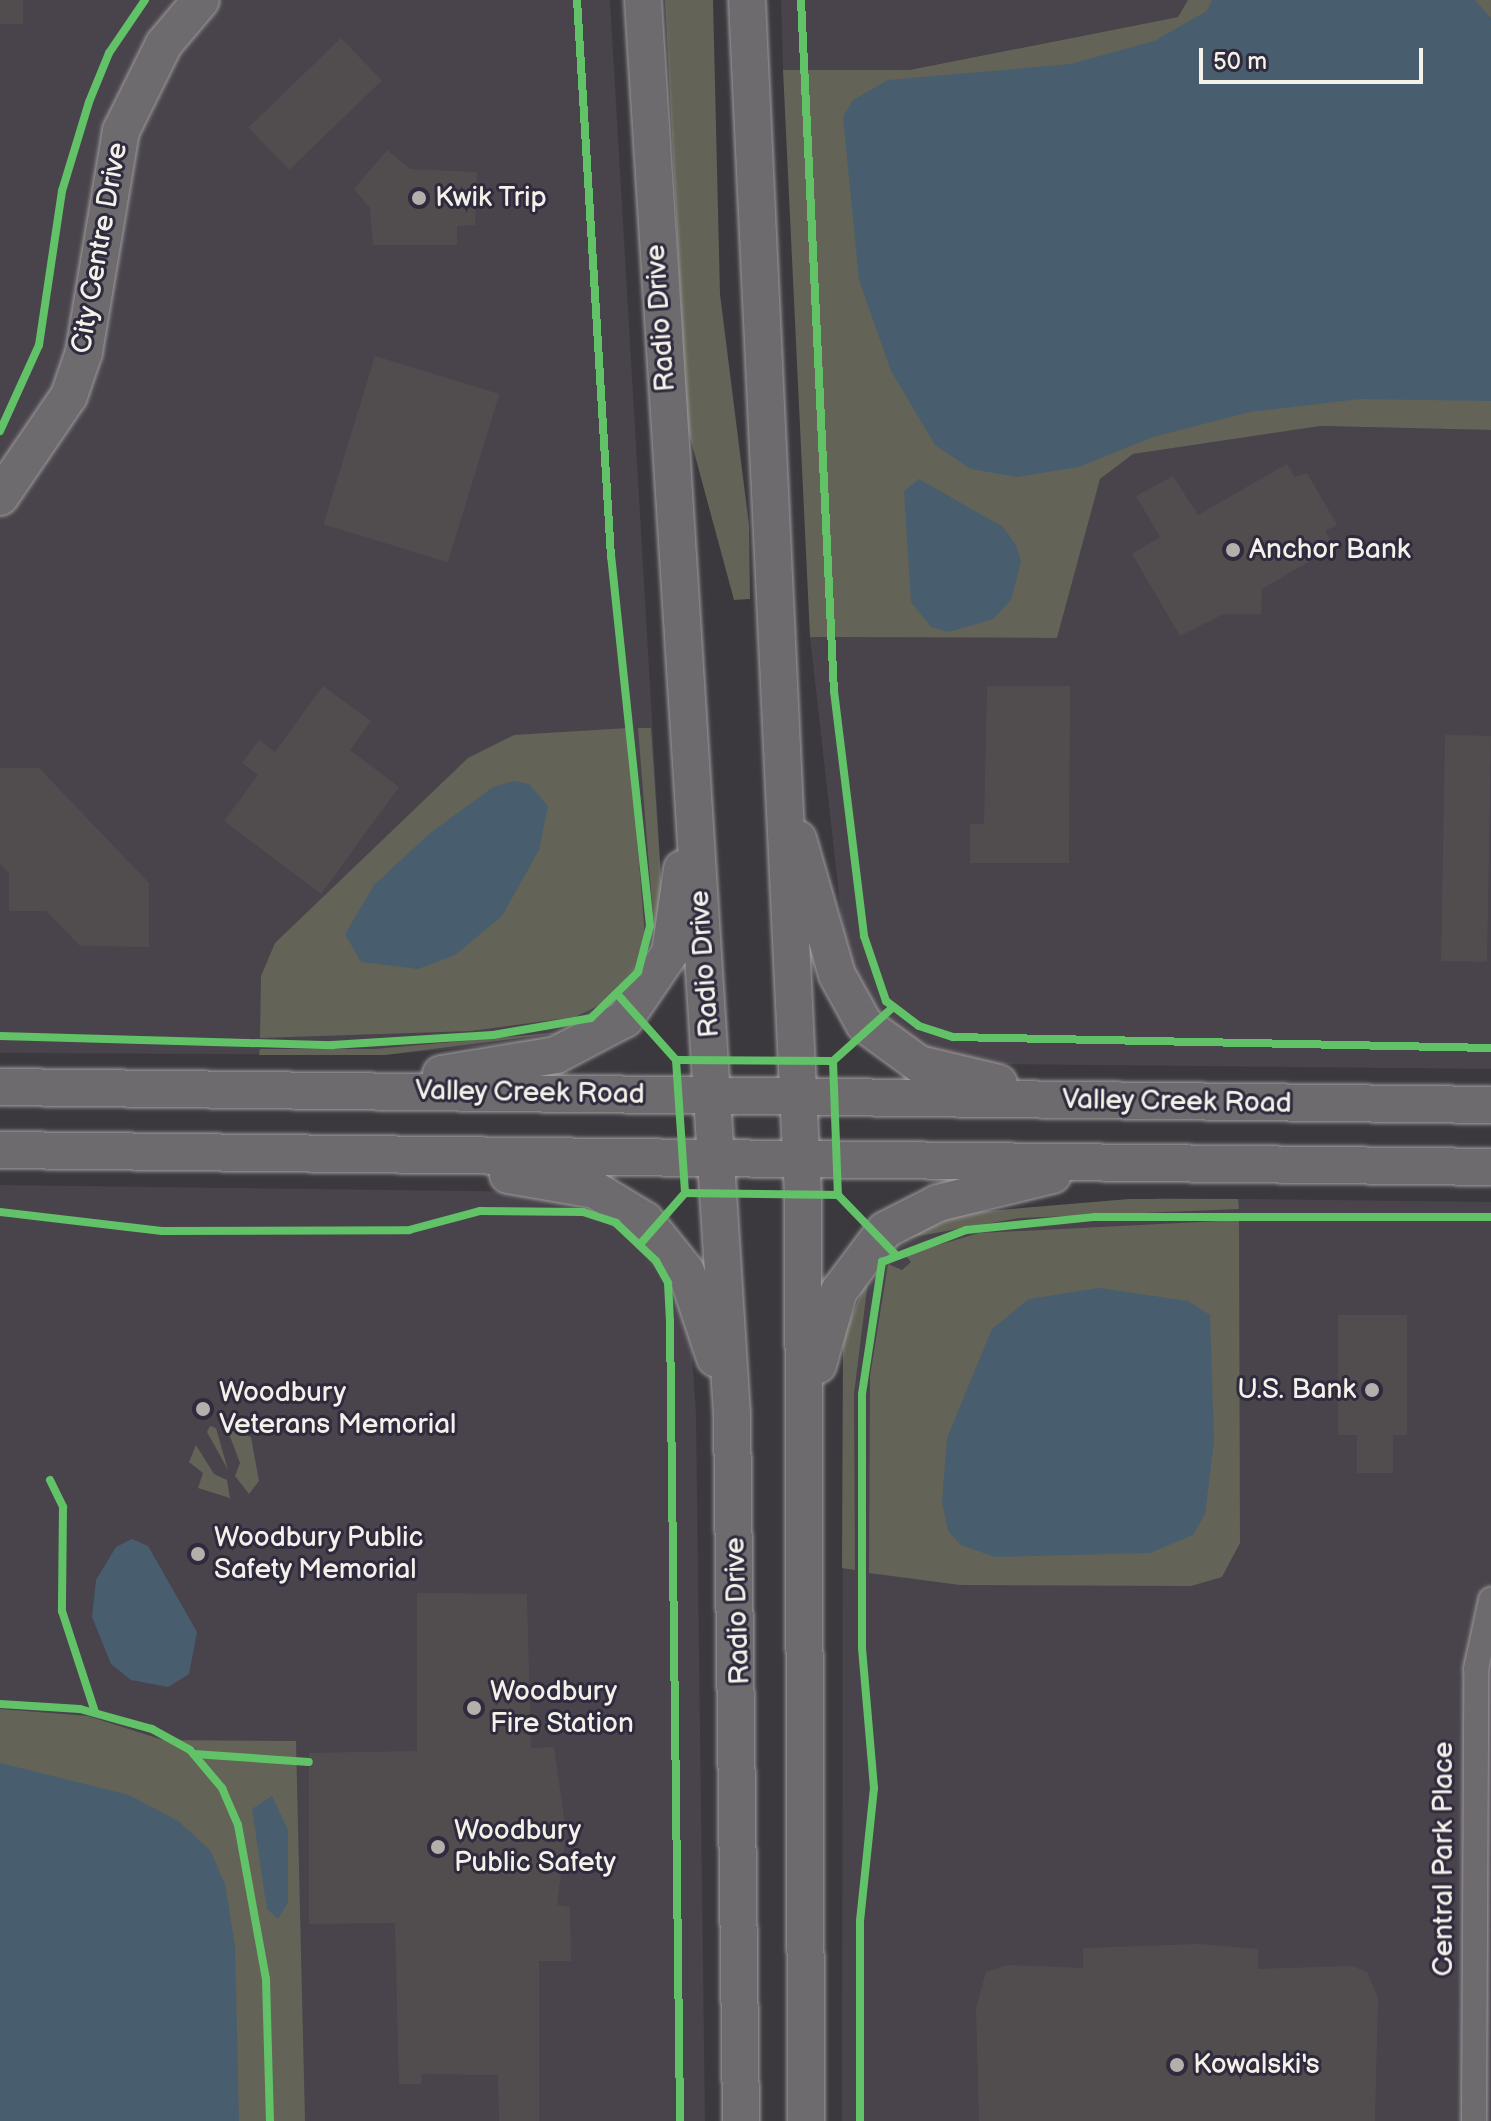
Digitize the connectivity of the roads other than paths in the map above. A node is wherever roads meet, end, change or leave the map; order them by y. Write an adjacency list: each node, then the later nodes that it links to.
1 (201, 0): 4 (main road, City Centre Drive)
2 (643, 0): 6 (main road, Radio Drive)
3 (747, 0): 5 (main road)
4 (0, 497)
5 (780, 771): 10 (main road); 11 (main road)
6 (693, 773): 8 (main road); 9 (main road, Radio Drive)
7 (0, 1087): 8 (main road, Valley Creek Road)
8 (325, 1091): 9 (main road, Valley Creek Road)
9 (714, 1095): 10 (main road, Valley Creek Road); 15 (main road, Radio Drive)
10 (798, 1097): 11 (main road, Valley Creek Road); 16 (main road)
11 (1086, 1101): 12 (main road, Valley Creek Road)
12 (1491, 1105)
13 (0, 1150): 14 (main road)
14 (324, 1154): 15 (main road); 20 (main road)
15 (718, 1157): 16 (main road); 20 (main road, Radio Drive)
16 (801, 1158): 17 (main road); 19 (main road)
17 (1105, 1162): 18 (main road); 19 (main road)
18 (1491, 1167)
19 (806, 1412): 23 (main road)
20 (732, 1414): 22 (main road, Radio Drive)
21 (1491, 1600): 24 (street, Central Park Place)
22 (741, 2121)
23 (806, 2121)
24 (1474, 2121)

